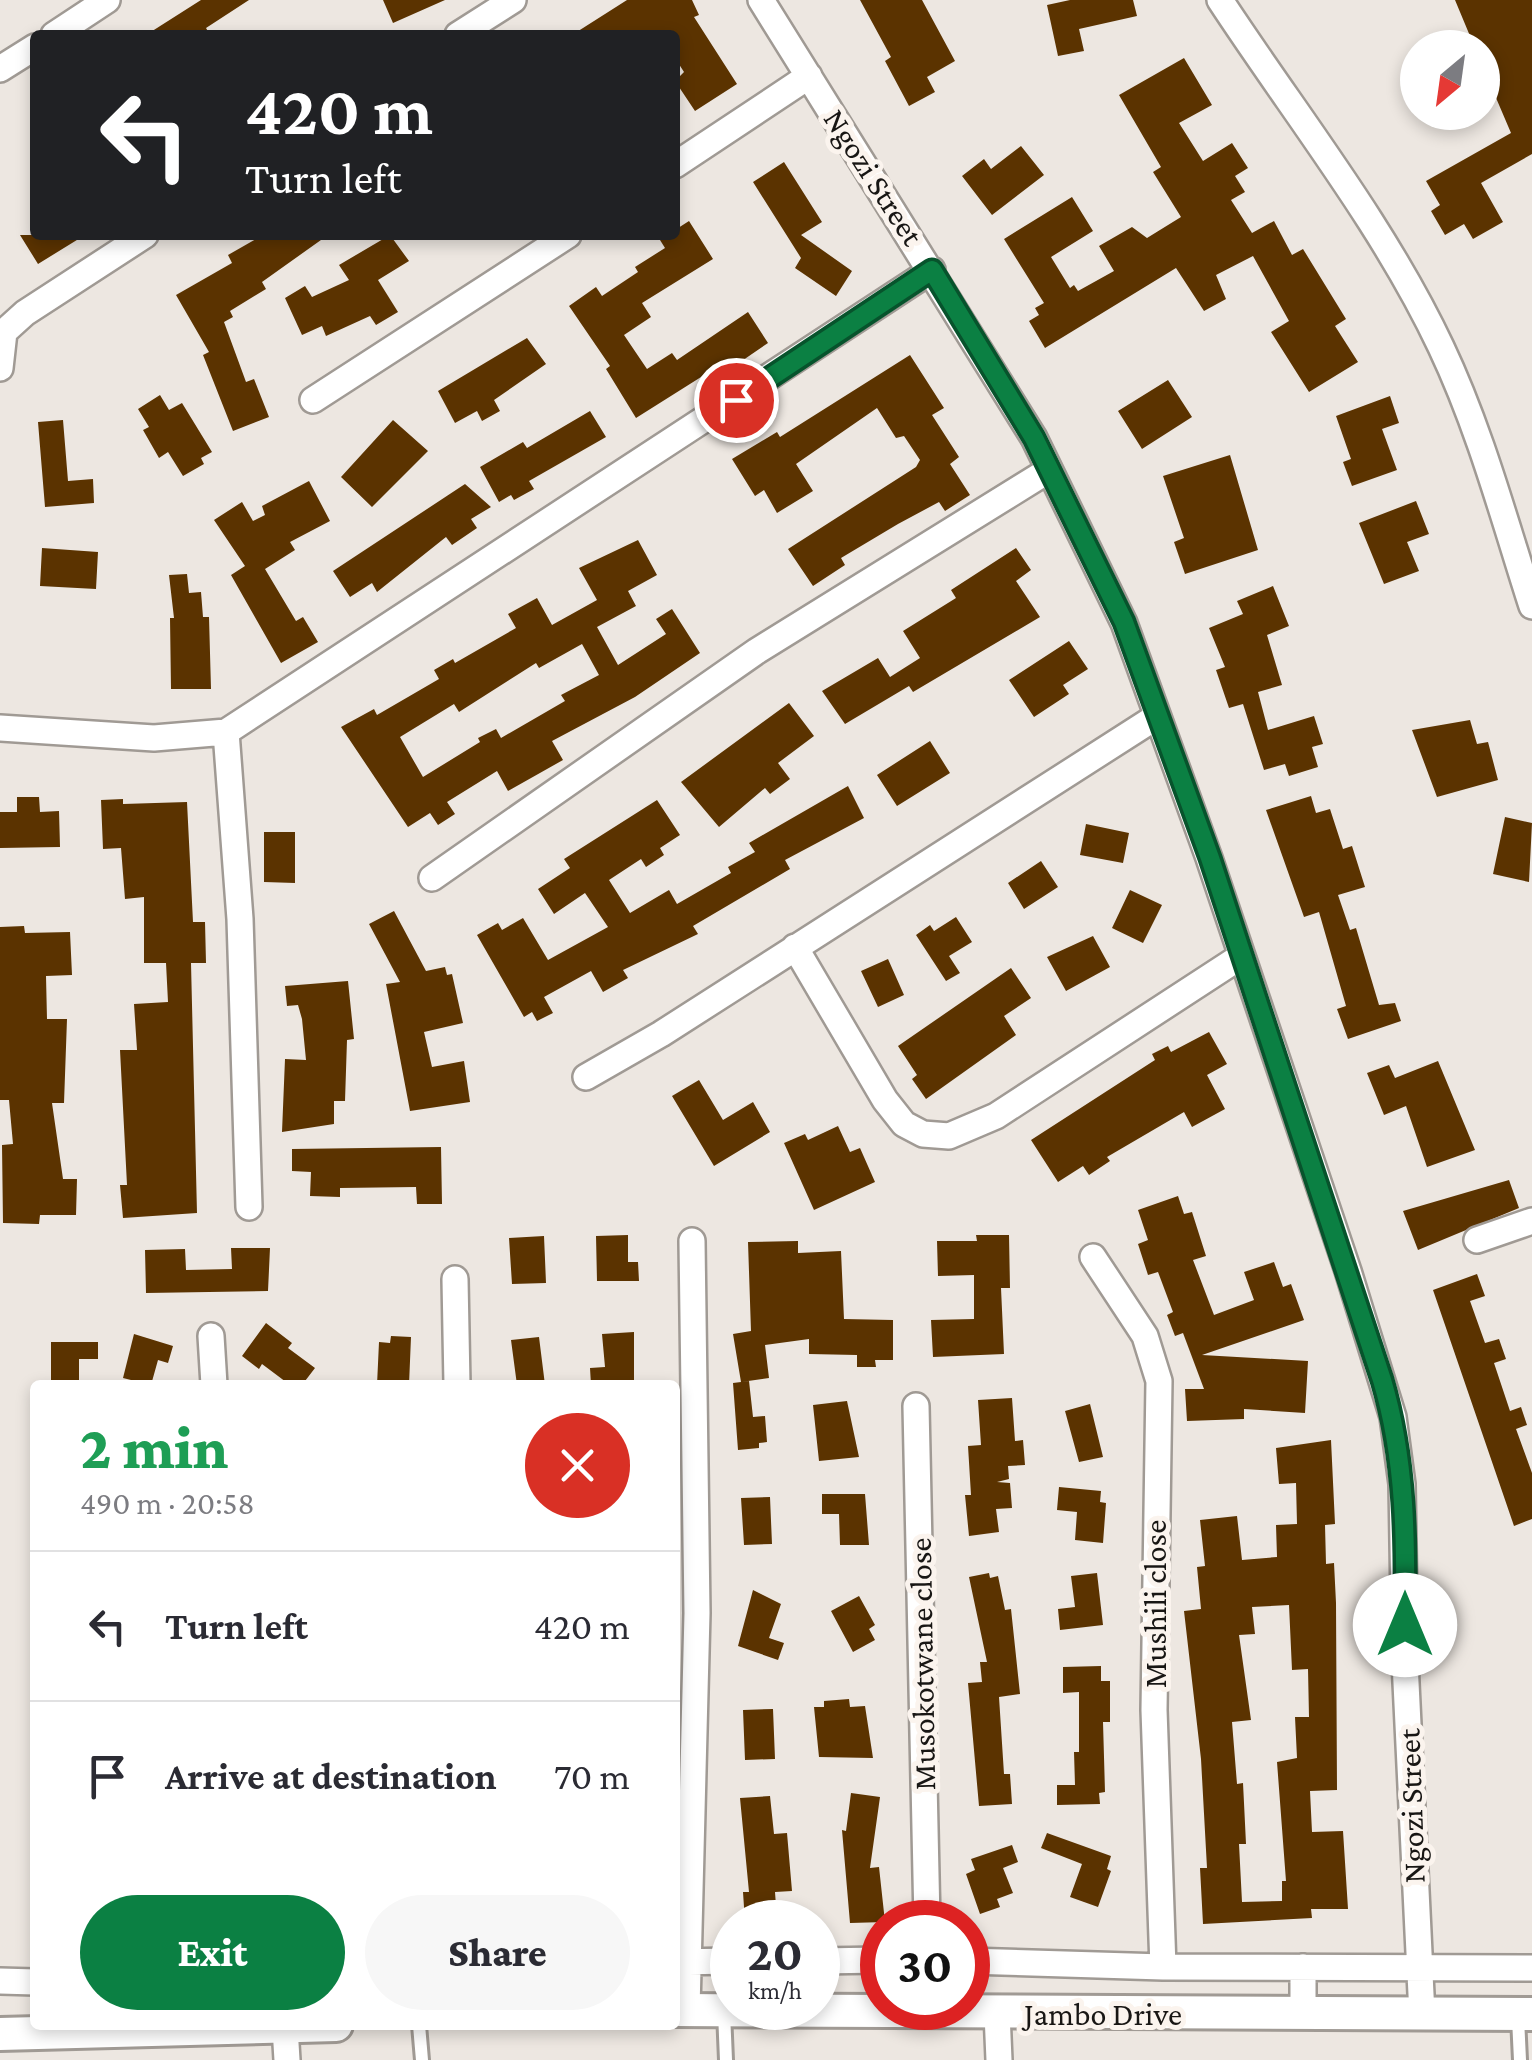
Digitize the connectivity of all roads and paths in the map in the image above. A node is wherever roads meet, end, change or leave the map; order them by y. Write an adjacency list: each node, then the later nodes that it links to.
1 (108, 0): 5 (street)
2 (513, 0): 6 (street)
3 (761, 0): 9 (street, Ngozi Street)
4 (1226, 2): 17 (street)
5 (62, 30)
6 (466, 30)
7 (30, 50): 8 (street)
8 (0, 69)
9 (809, 76): 10 (street); 13 (street, Ngozi Street)
10 (680, 162)
11 (137, 240): 14 (street)
12 (560, 240): 15 (street)
13 (932, 270): 16 (street, Ngozi Street); 20 (street)
14 (0, 368)
15 (312, 400)
16 (1048, 470): 18 (street, Ngozi Street); 21 (street)
17 (1532, 606)
18 (1156, 717): 22 (street); 23 (street, Ngozi Street)
19 (0, 728): 20 (street)
20 (226, 732): 25 (street)
21 (432, 878)
22 (796, 946): 23 (street); 24 (street)
23 (1240, 957): 41 (street, Ngozi Street)
24 (586, 1076)
25 (249, 1207)
26 (1532, 1222): 27 (street)
27 (1477, 1240)
28 (692, 1241): 37 (street)
29 (1093, 1258): 39 (street, Mushili close)
30 (455, 1279): 33 (street)
31 (211, 1336): 32 (street)
32 (214, 1380)
33 (458, 1380)
34 (916, 1406): 35 (street, Musokotwane close)
35 (927, 1900)
36 (710, 1961): 37 (street)
37 (681, 1962): 45 (street)
38 (990, 1962): 39 (street)
39 (1163, 1967): 40 (street)
40 (1304, 1968): 41 (street); 50 (street)
41 (1418, 1968): 42 (street); 51 (street, Ngozi Street)
42 (1532, 1968)
43 (0, 1981): 44 (street)
44 (30, 1982)
45 (681, 2009): 46 (street, Jambo Drive)
46 (710, 2009)
47 (990, 2012): 48 (street, Jambo Drive)
48 (997, 2013): 50 (street, Jambo Drive); 61 (street)
49 (1525, 2014): 51 (street, Jambo Drive); 62 (lane)
50 (1302, 2015): 51 (street, Jambo Drive)
51 (1422, 2016)
52 (140, 2030): 57 (street)
53 (252, 2030): 58 (street)
54 (323, 2030): 58 (street)
55 (420, 2030): 59 (lane)
56 (725, 2030): 60 (lane)
57 (0, 2034)
58 (286, 2044)
59 (422, 2060)
60 (726, 2060)
61 (999, 2060)
62 (1520, 2060)

